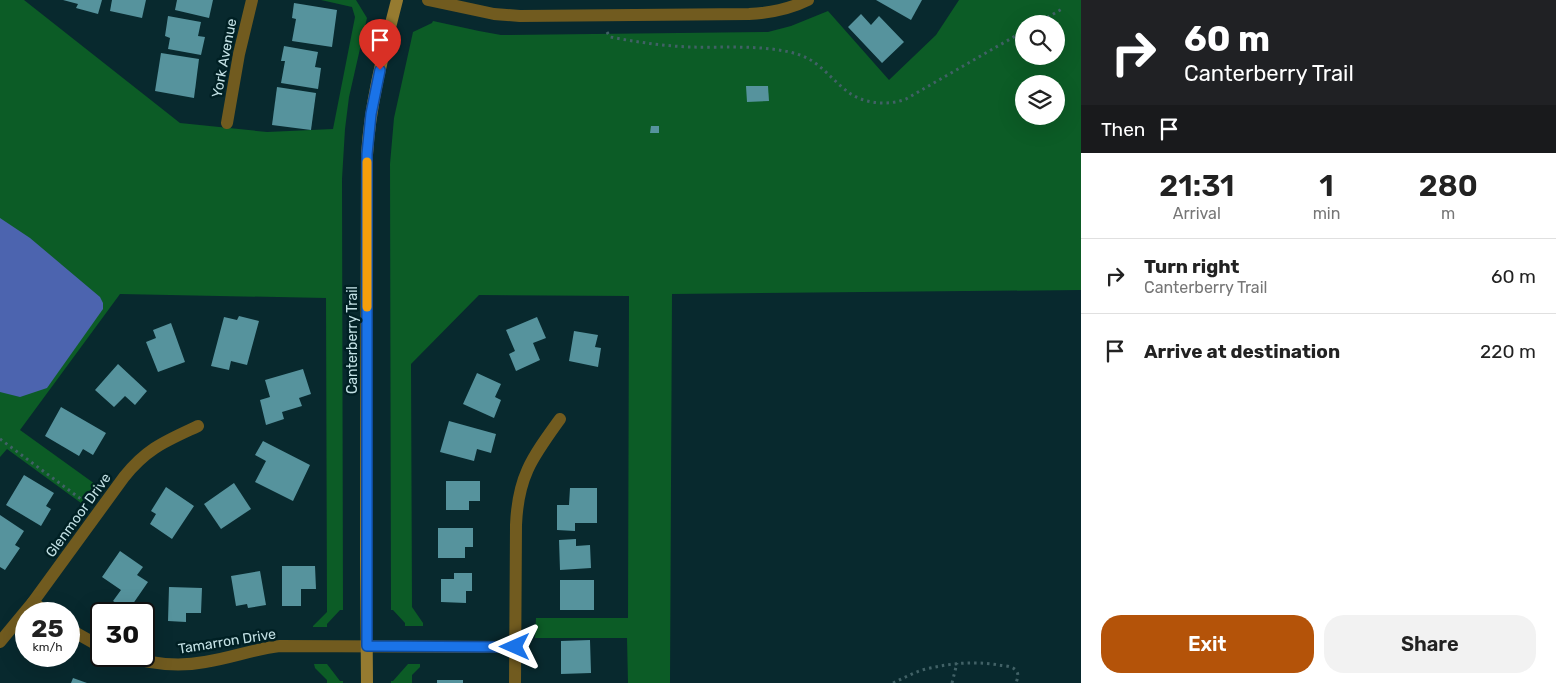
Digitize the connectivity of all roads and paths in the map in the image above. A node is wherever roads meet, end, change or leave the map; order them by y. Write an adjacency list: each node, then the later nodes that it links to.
1 (252, 0): 9 (street, York Avenue)
2 (397, 0): 17 (street, Canterberry Trail)
3 (428, 0): 4 (street)
4 (808, 0)
5 (1062, 9): 6 (path)
6 (1052, 15)
7 (606, 32): 8 (path)
8 (1015, 36)
9 (228, 123)
10 (560, 419): 18 (street)
11 (198, 426): 14 (street, Glenmoor Drive)
12 (0, 439): 13 (path)
13 (85, 502)
14 (33, 602)
15 (15, 624): 16 (street, Glenmoor Drive)
16 (0, 642)
17 (367, 646): 18 (street, Tamarron Drive); 19 (street, Tamarron Drive); 21 (street, Canterberry Trail)
18 (515, 647): 22 (street)
19 (155, 663)
20 (957, 663): 23 (path); 24 (path); 25 (path)
21 (367, 683)
22 (516, 683)
23 (893, 683)
24 (952, 683)
25 (1016, 683)

